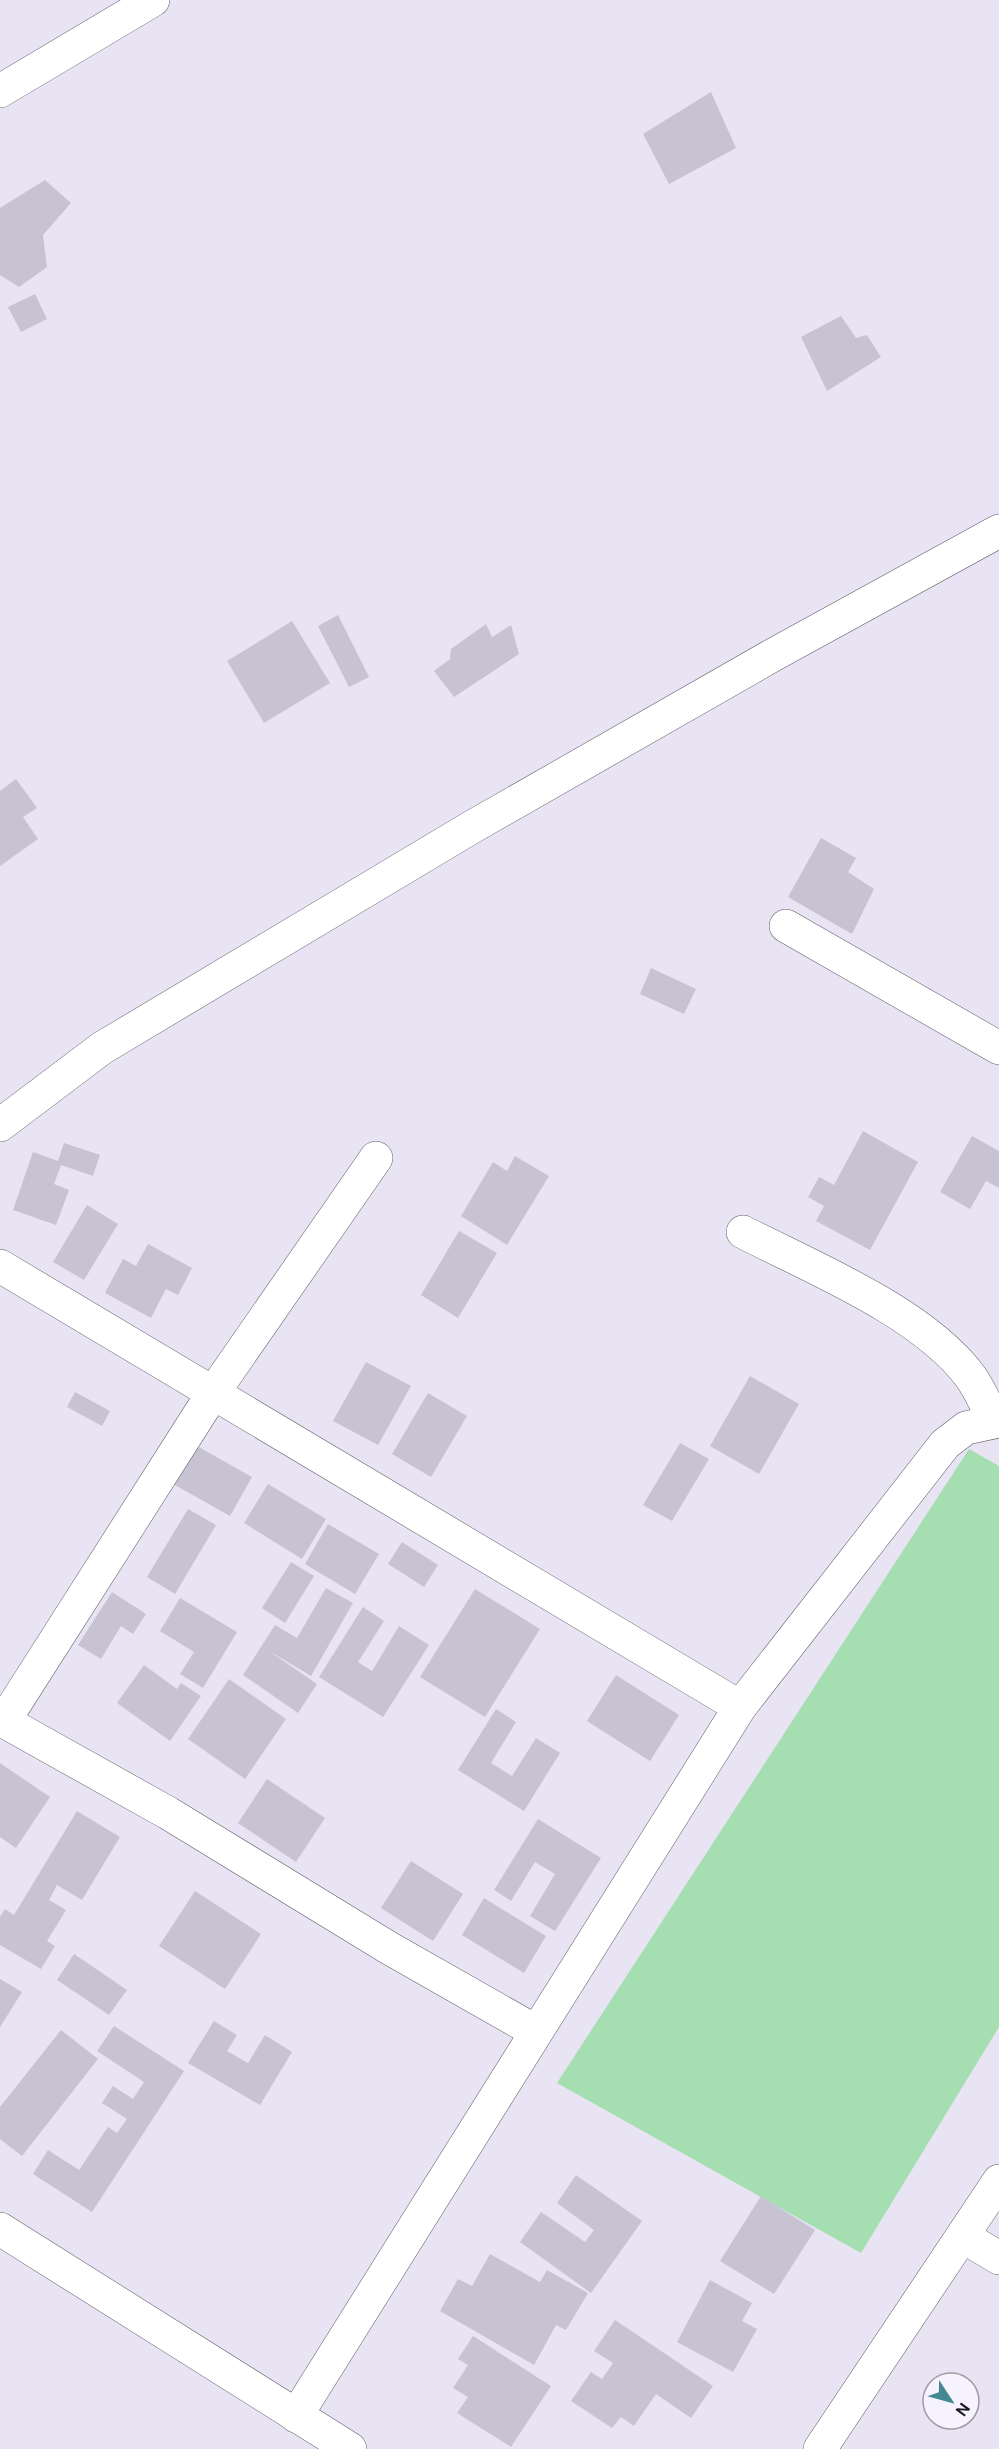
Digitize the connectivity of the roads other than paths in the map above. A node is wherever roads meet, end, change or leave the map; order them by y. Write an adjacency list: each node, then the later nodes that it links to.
1 (153, 0): 2 (street)
2 (0, 91)
3 (999, 531): 6 (street)
4 (786, 926): 5 (street)
5 (999, 1048)
6 (0, 1125)
7 (376, 1158): 10 (street)
8 (743, 1232): 11 (street)
9 (0, 1266): 10 (street)
10 (213, 1393): 12 (street); 13 (street)
11 (996, 1420): 12 (street)
12 (740, 1707): 14 (street)
13 (2, 1720): 14 (street)
14 (536, 2031): 19 (street)
15 (999, 2181): 17 (street)
16 (0, 2229): 19 (street)
17 (964, 2237): 18 (street); 21 (street)
18 (999, 2258)
19 (296, 2416): 20 (street)
20 (350, 2449)
21 (820, 2449)

